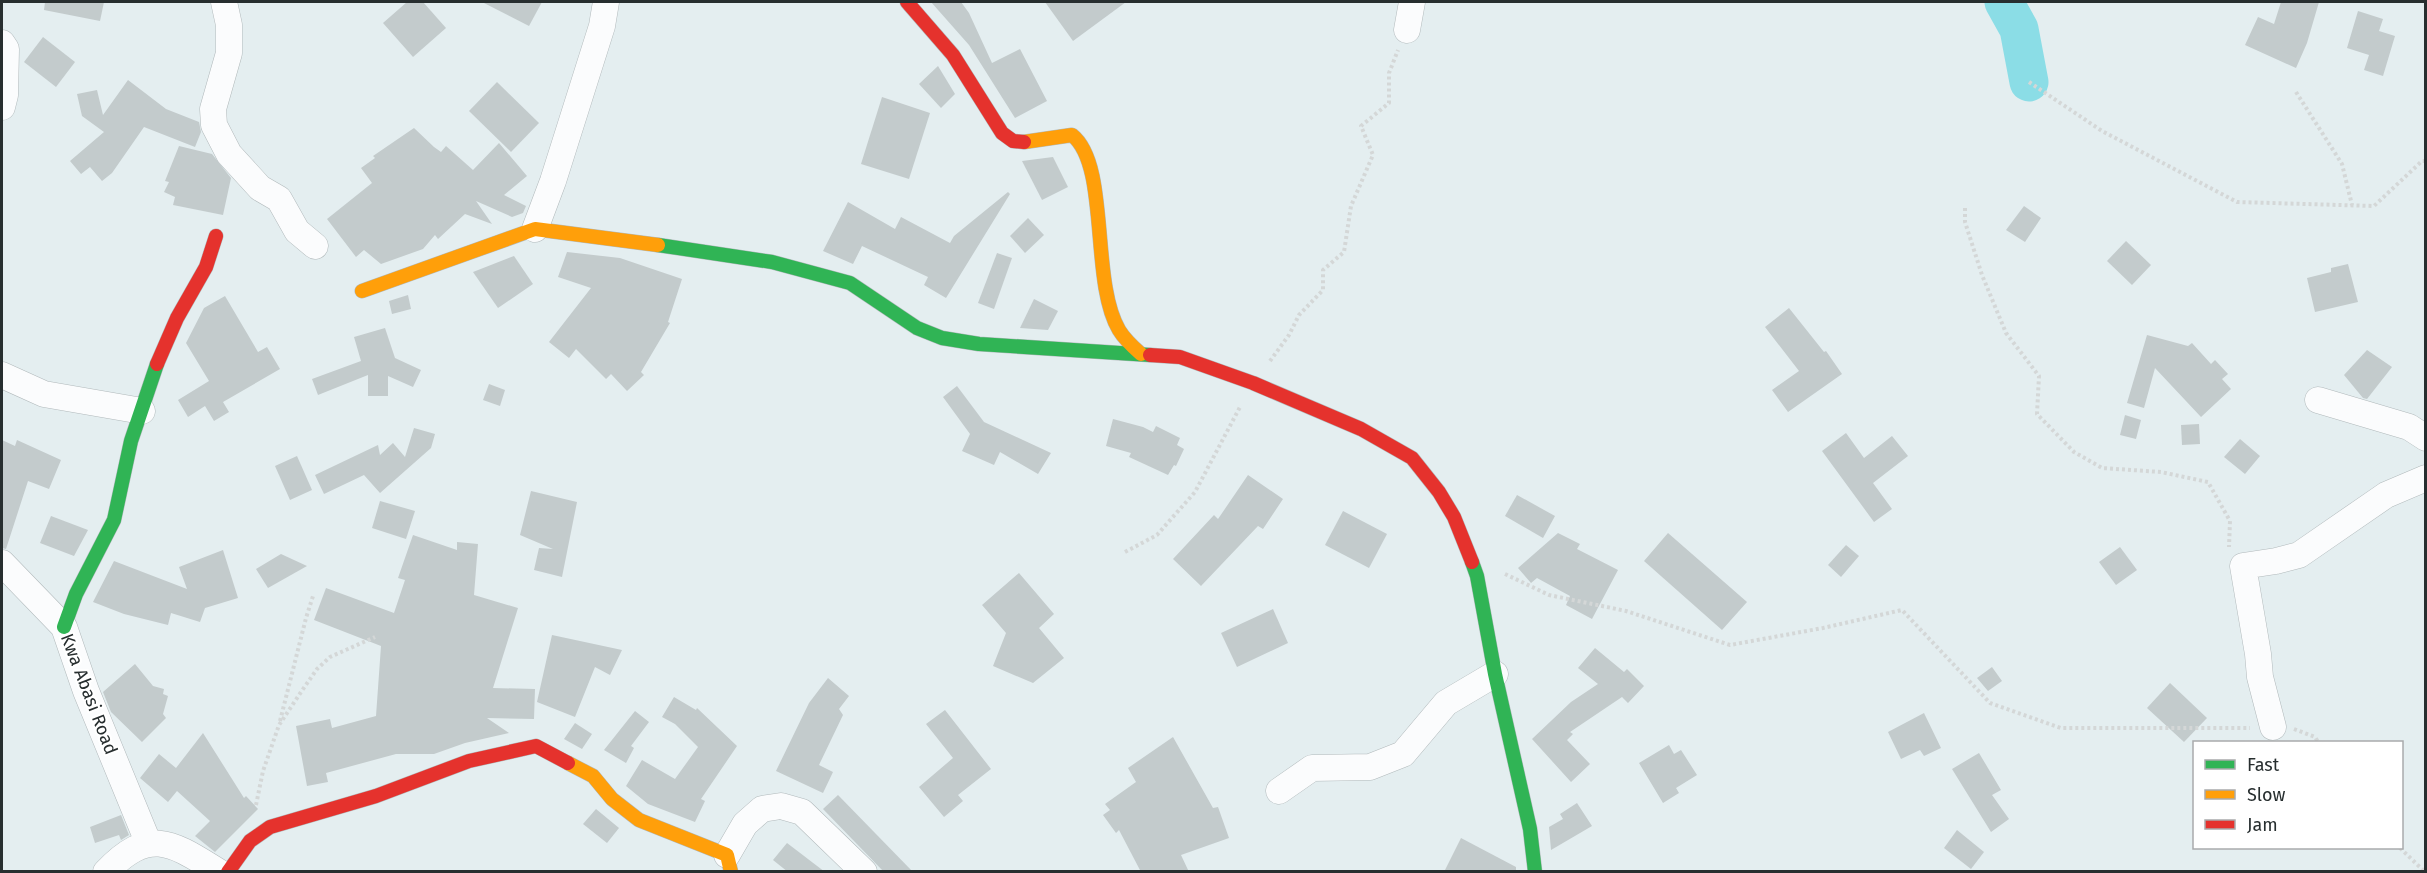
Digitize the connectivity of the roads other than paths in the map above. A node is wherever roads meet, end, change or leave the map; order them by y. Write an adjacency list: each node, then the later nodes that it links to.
1 (224, 2): 10 (street)
2 (606, 2): 8 (street)
3 (1412, 2): 5 (street)
4 (916, 5): 12 (street)
5 (1407, 30)
6 (2, 43): 7 (street)
7 (2, 107)
8 (535, 229): 11 (street); 12 (street)
9 (216, 236): 15 (street)
10 (315, 246)
11 (362, 291)
12 (1141, 354): 20 (street)
13 (2, 375): 15 (street)
14 (2318, 400): 16 (street)
15 (142, 411): 19 (street)
16 (2426, 438)
17 (2426, 478): 21 (street)
18 (2, 563): 19 (street, Kwa Abasi Road)
19 (64, 627): 23 (street, Kwa Abasi Road)
20 (1495, 674): 22 (street); 29 (street)
21 (2273, 727)
22 (1279, 791)
23 (148, 842): 25 (street); 26 (street)
24 (729, 863): 27 (street); 28 (street)
25 (106, 872)
26 (219, 872)
27 (228, 872)
28 (864, 872)
29 (1534, 872)

